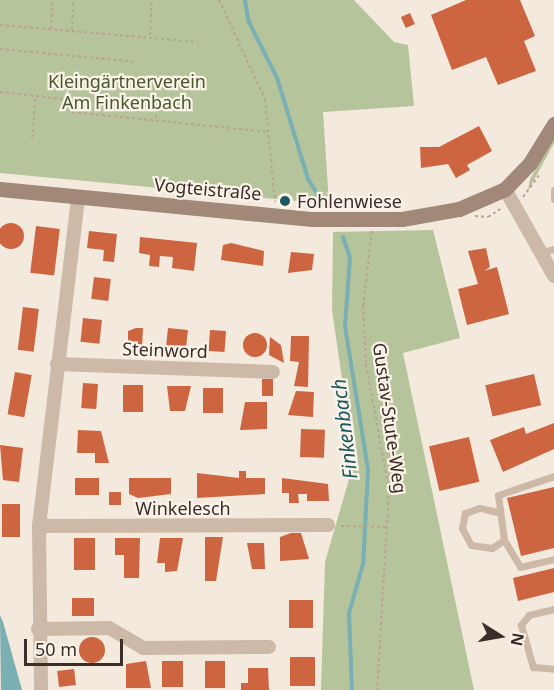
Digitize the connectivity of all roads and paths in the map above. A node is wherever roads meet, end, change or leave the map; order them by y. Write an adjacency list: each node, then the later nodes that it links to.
1 (52, 0): 6 (path)
2 (73, 0): 7 (path)
3 (152, 0): 8 (path)
4 (219, 0): 17 (path)
5 (0, 25): 6 (path)
6 (51, 29): 7 (path)
7 (72, 30): 8 (path)
8 (150, 35): 9 (path)
9 (198, 42)
10 (0, 49): 11 (path)
11 (137, 62)
12 (0, 92): 13 (path)
13 (36, 96): 15 (path); 18 (path)
14 (157, 105): 15 (path)
15 (156, 118): 17 (path)
16 (554, 124): 20 (street, Vogteistraße)
17 (269, 132): 24 (path)
18 (32, 138)
19 (0, 189): 22 (street, Vogteistraße)
20 (505, 189): 25 (street, Vogteistraße); 26 (street)
21 (554, 190): 23 (lane)
22 (78, 197): 24 (street, Vogteistraße); 28 (street)
23 (554, 199)
24 (275, 215): 25 (street, Vogteistraße)
25 (374, 221): 35 (path, Gustav-Stute-Weg)
26 (548, 250): 27 (street)
27 (554, 276)
28 (57, 364): 29 (street, Steinword); 33 (street)
29 (273, 372)
30 (554, 476): 31 (lane)
31 (498, 512): 36 (lane); 36 (lane)
32 (328, 525): 33 (street, Winkelesch)
33 (39, 526): 39 (street)
34 (351, 526): 35 (path)
35 (389, 527): 43 (path, Gustav-Stute-Weg)
36 (504, 540): 37 (lane)
37 (554, 559)
38 (554, 609): 41 (lane)
39 (38, 629): 40 (street); 42 (street)
40 (269, 647)
41 (554, 669)
42 (41, 690)
43 (377, 690)

